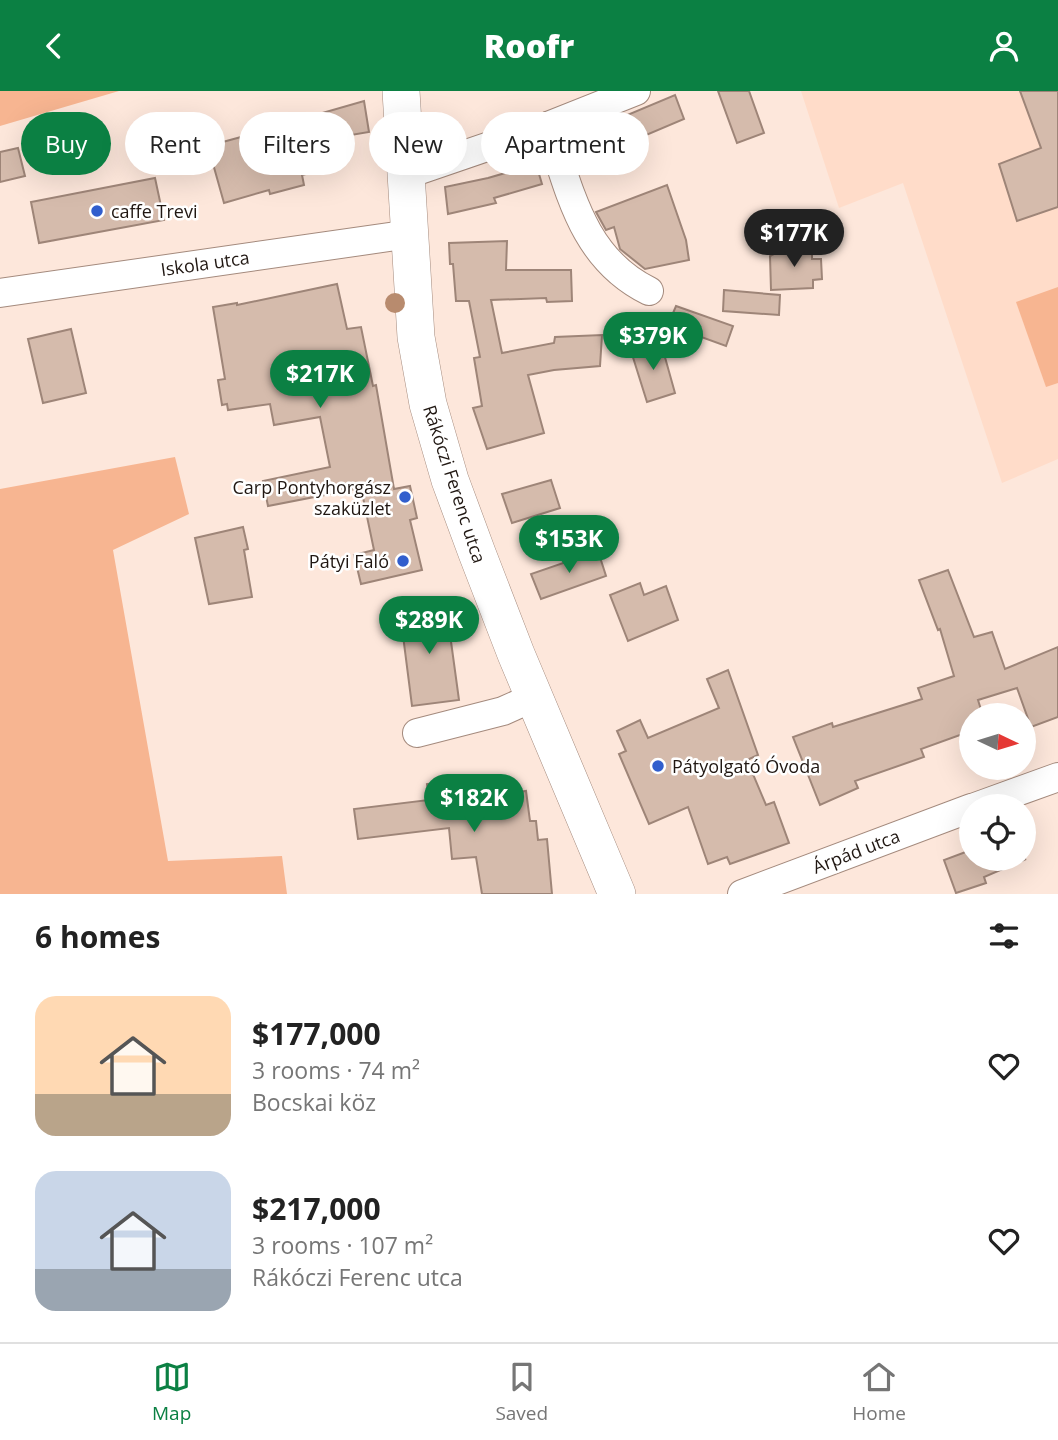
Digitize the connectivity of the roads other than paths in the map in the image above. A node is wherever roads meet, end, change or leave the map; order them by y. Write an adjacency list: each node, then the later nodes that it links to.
1 (401, 91): 6 (main road, Rákóczi Ferenc utca)
2 (636, 91): 3 (street)
3 (583, 112)
4 (481, 149): 6 (street)
5 (564, 175): 8 (street)
6 (405, 176): 7 (main road, Rákóczi Ferenc utca)
7 (410, 234): 9 (street, Iskola utca); 10 (main road, Rákóczi Ferenc utca)
8 (649, 291)
9 (0, 293)
10 (534, 697): 11 (street); 15 (main road, Rákóczi Ferenc utca)
11 (417, 733)
12 (1058, 777): 13 (street, Árpád utca)
13 (1010, 794)
14 (959, 812): 16 (street, Árpád utca)
15 (617, 894)
16 (742, 894)

